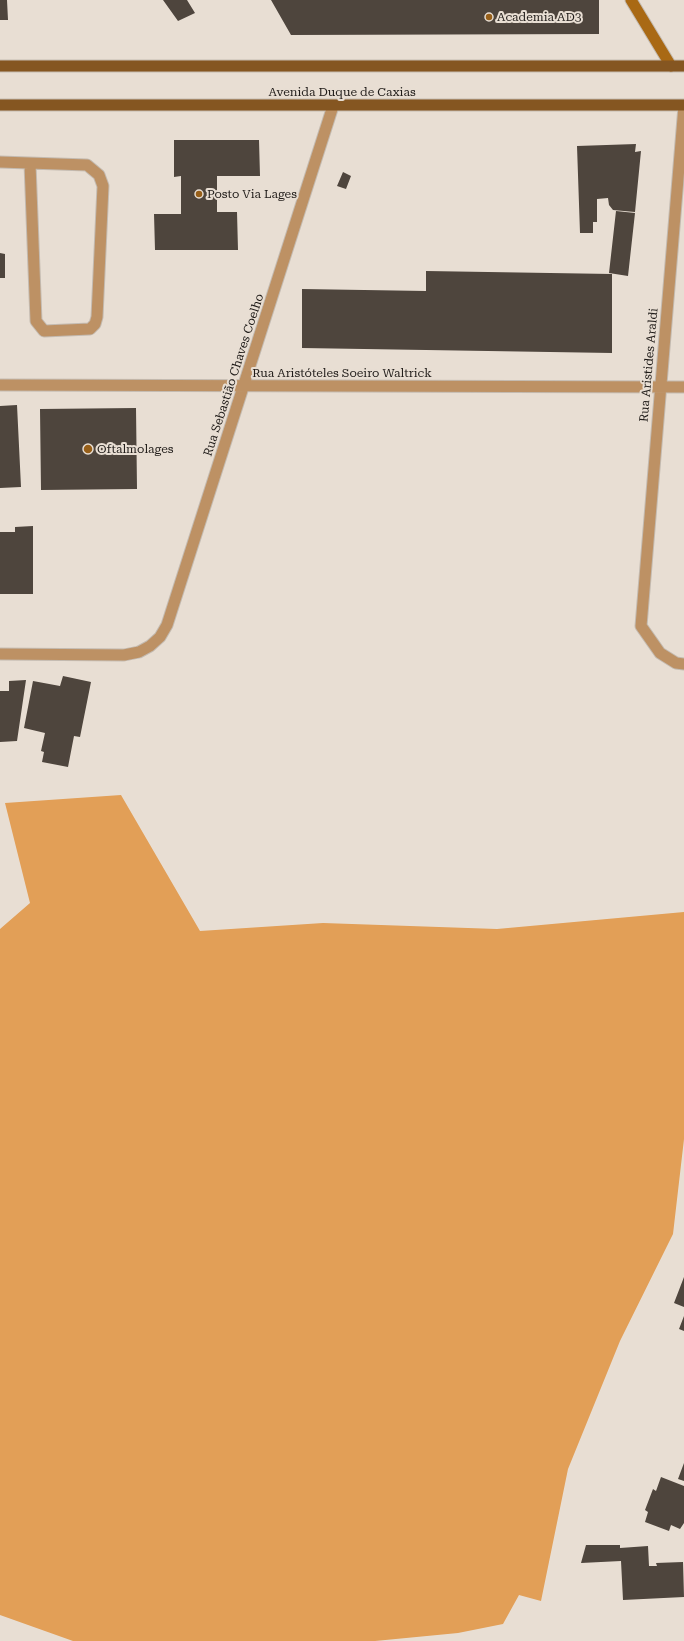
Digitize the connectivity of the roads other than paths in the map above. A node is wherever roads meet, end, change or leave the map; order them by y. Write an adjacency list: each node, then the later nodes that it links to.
1 (631, 0): 3 (main road)
2 (0, 66): 3 (main road)
3 (671, 66): 4 (main road)
4 (684, 66)
5 (0, 105): 6 (main road, Avenida Duque de Caxias)
6 (333, 106): 7 (main road, Avenida Duque de Caxias); 11 (street, Rua Sebastião Chaves Coelho)
7 (684, 106): 12 (street, Rua Aristides Araldi)
8 (0, 162): 9 (street)
9 (30, 164): 9 (street)
10 (0, 385): 11 (street, Rua Aristóteles Soeiro Waltrick)
11 (244, 386): 12 (street, Rua Aristóteles Soeiro Waltrick); 14 (street, Rua Sebastião Chaves Coelho)
12 (660, 387): 13 (street, Rua Aristóteles Soeiro Waltrick); 15 (street, Rua Aristides Araldi)
13 (684, 387)
14 (0, 654)
15 (684, 664)

